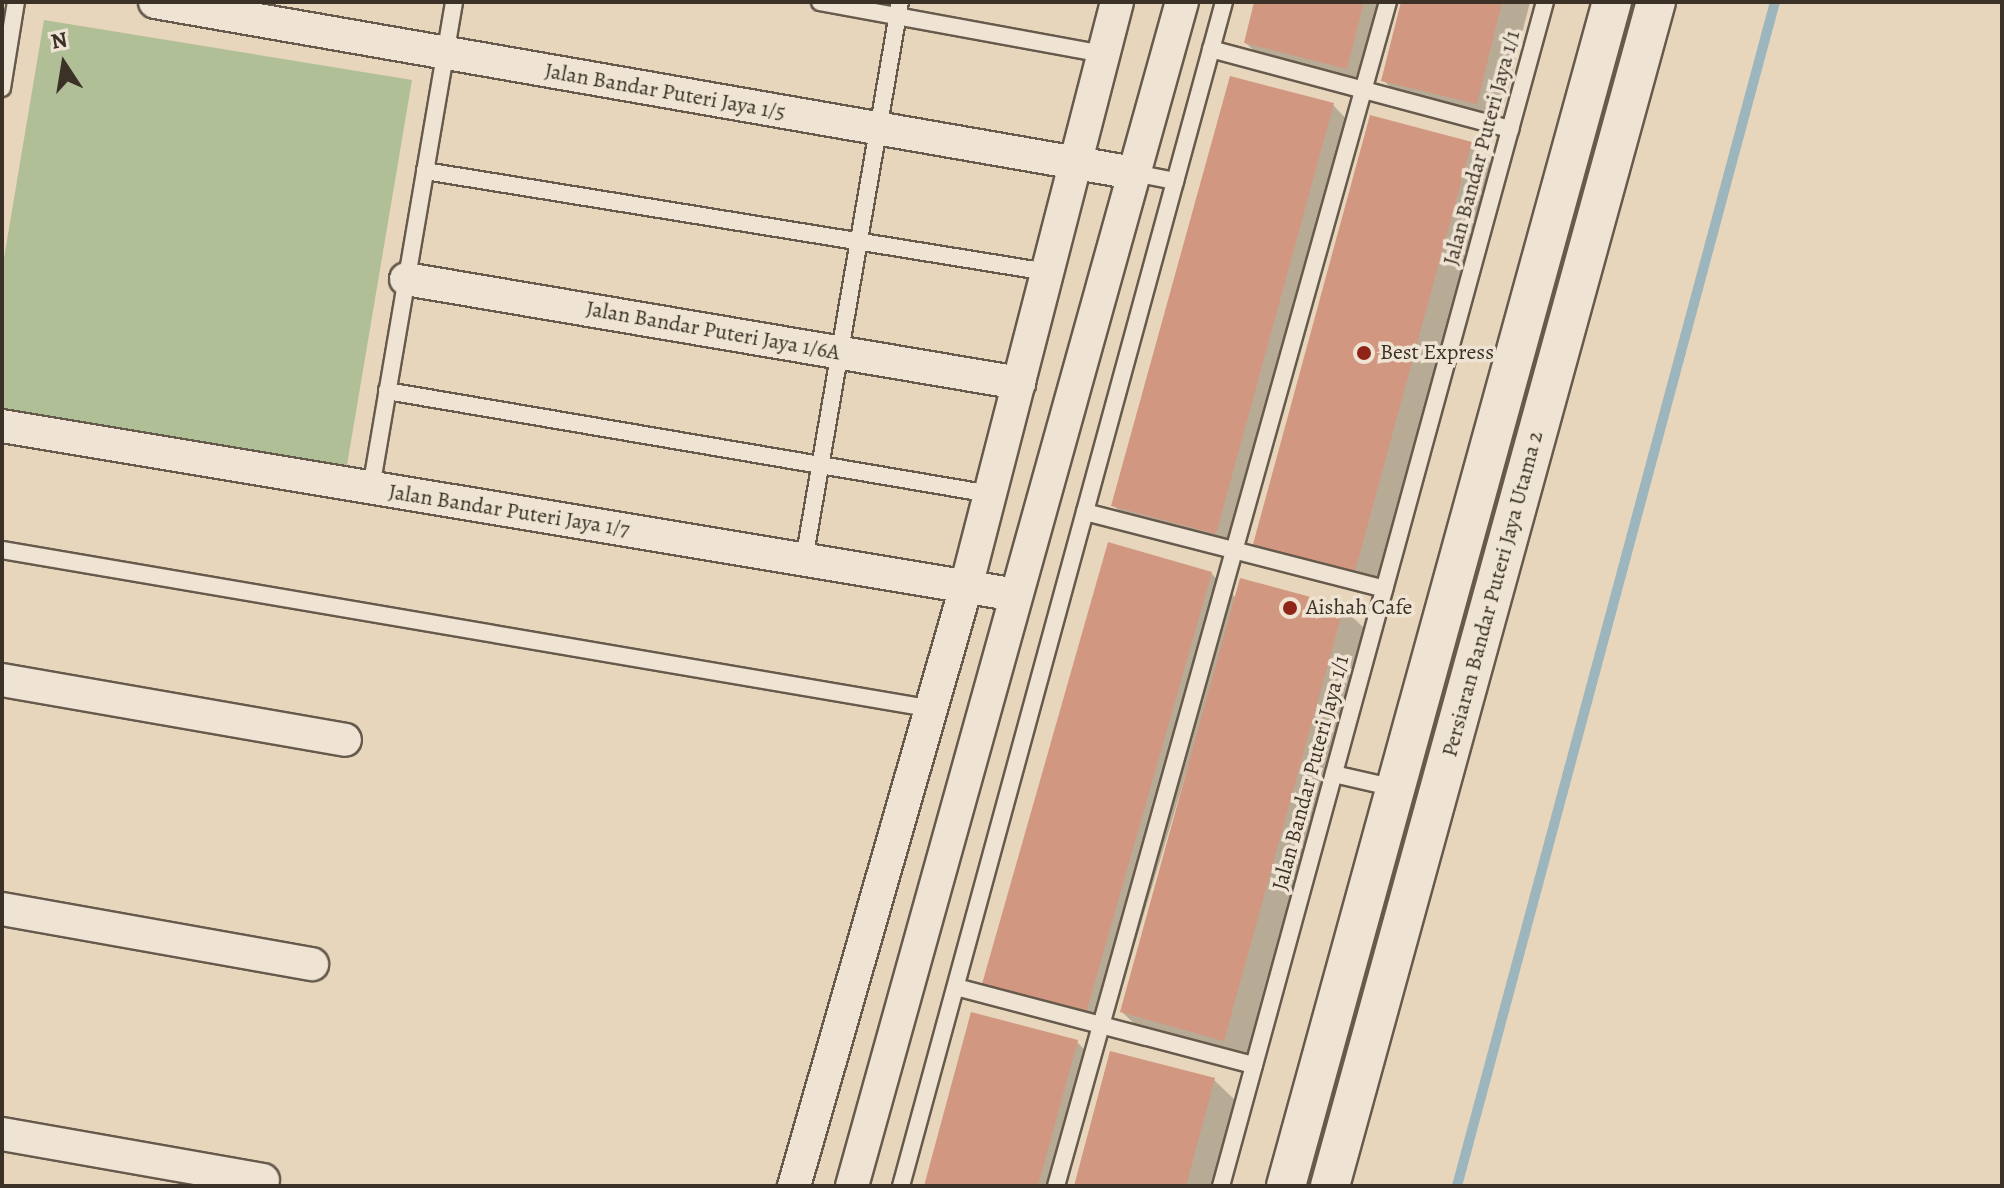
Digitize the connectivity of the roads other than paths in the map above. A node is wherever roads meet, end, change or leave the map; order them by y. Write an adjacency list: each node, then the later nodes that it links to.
1 (16, 2): 16 (lane)
2 (155, 2): 14 (street, Jalan Bandar Puteri Jaya 1/5)
3 (454, 2): 14 (lane)
4 (820, 2): 12 (lane)
5 (1117, 2): 15 (street)
6 (1182, 2): 22 (street)
7 (1224, 2): 13 (lane)
8 (1388, 2): 17 (lane)
9 (1545, 2): 19 (lane, Jalan Bandar Puteri Jaya 1/1)
10 (1612, 2): 45 (street, Persiaran Bandar Puteri Jaya Utama 2)
11 (1656, 2): 59 (street, Persiaran Bandar Puteri Jaya Utama 2)
12 (899, 9): 15 (lane); 18 (lane)
13 (1211, 49): 17 (lane); 23 (lane)
14 (445, 53): 18 (street, Jalan Bandar Puteri Jaya 1/5); 21 (lane)
15 (1104, 54): 20 (street)
16 (2, 88)
17 (1363, 92): 19 (lane); 36 (lane)
18 (878, 129): 20 (street, Jalan Bandar Puteri Jaya 1/5); 24 (lane)
19 (1510, 129): 39 (lane, Jalan Bandar Puteri Jaya 1/1)
20 (1075, 164): 22 (street, Jalan Bandar Puteri Jaya 1/5); 25 (street)
21 (425, 171): 24 (lane); 26 (lane)
22 (1134, 173): 23 (lane, Jalan Bandar Puteri Jaya 1/5); 40 (street)
23 (1175, 181): 34 (lane)
24 (859, 242): 25 (lane); 27 (lane)
25 (1047, 272): 28 (street)
26 (406, 279): 27 (street, Jalan Bandar Puteri Jaya 1/6A); 29 (lane)
27 (840, 353): 28 (street, Jalan Bandar Puteri Jaya 1/6A); 31 (lane)
28 (1019, 383): 33 (street)
29 (387, 391): 31 (lane); 32 (lane)
30 (2, 426): 32 (street, Jalan Bandar Puteri Jaya 1/7)
31 (821, 465): 33 (lane); 37 (lane)
32 (371, 488): 37 (street, Jalan Bandar Puteri Jaya 1/7)
33 (990, 494): 38 (street)
34 (1085, 512): 36 (lane); 48 (lane)
35 (2, 550): 42 (lane)
36 (1235, 555): 39 (lane); 49 (lane)
37 (804, 560): 38 (street, Jalan Bandar Puteri Jaya 1/7)
38 (966, 587): 40 (street, Jalan Bandar Puteri Jaya 1/7); 42 (street)
39 (1384, 589): 44 (lane, Jalan Bandar Puteri Jaya 1/1)
40 (1016, 595): 54 (street)
41 (2, 680): 43 (street)
42 (933, 709): 53 (street)
43 (345, 740)
44 (1334, 774): 45 (lane); 50 (lane, Jalan Bandar Puteri Jaya 1/1)
45 (1395, 788): 58 (street, Persiaran Bandar Puteri Jaya Utama 2)
46 (2, 909): 47 (street)
47 (312, 964)
48 (956, 987): 49 (lane); 55 (lane)
49 (1101, 1025): 50 (lane); 56 (lane)
50 (1254, 1065): 57 (lane, Jalan Bandar Puteri Jaya 1/1)
51 (2, 1134): 52 (street)
52 (263, 1180)
53 (794, 1186)
54 (852, 1186)
55 (901, 1186)
56 (1056, 1186)
57 (1221, 1186)
58 (1286, 1186)
59 (1330, 1186)

